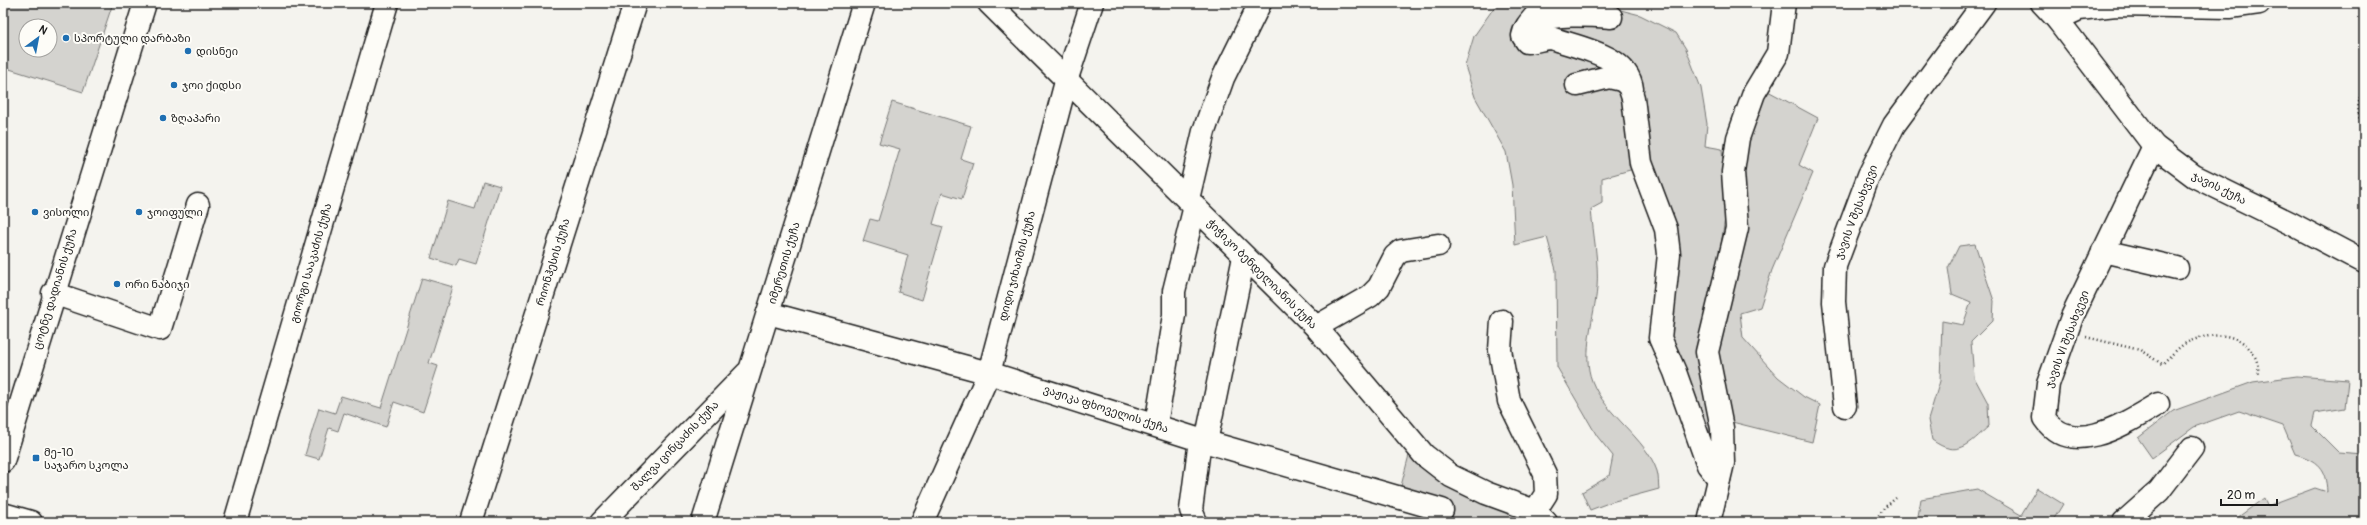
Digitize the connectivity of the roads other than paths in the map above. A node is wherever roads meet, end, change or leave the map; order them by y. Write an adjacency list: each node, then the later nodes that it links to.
1 (145, 3): 27 (street, ცოტნე დადიანის ქუჩა)
2 (387, 3): 45 (street, გიორგი სააკაძის ქუჩა)
3 (635, 3): 46 (street, რიონჰესის ქუჩა)
4 (864, 3): 28 (street, იმერეთის ქუჩა)
5 (989, 3): 16 (street, ჭიჭიკო ბენდელიანის ქუჩა)
6 (1092, 3): 16 (street, დიდი ჯიხაიშის ქუჩა)
7 (1260, 3): 20 (street)
8 (1784, 3): 39 (street)
9 (1984, 3): 34 (street, ჯავის V შესახვევი)
10 (2042, 3): 15 (street, ჯავის ქუჩა)
11 (2259, 3): 12 (street)
12 (2230, 5): 15 (street)
13 (1538, 12): 14 (street); 18 (street)
14 (1611, 17)
15 (2057, 19): 19 (street, ჯავის ქუჩა)
16 (1067, 78): 20 (street, ჭიჭიკო ბენდელიანის ქუჩა); 32 (street, დიდი ჯიხაიშის ქუჩა)
17 (1577, 85): 18 (street)
18 (1634, 98): 39 (street)
19 (2154, 146): 23 (street, ჯავის VI შესახვევი); 25 (street, ჯავის ქუჩა)
20 (1191, 203): 24 (street, ჭიჭიკო ბენდელიანის ქუჩა); 35 (street)
21 (198, 205): 27 (street)
22 (1438, 245): 30 (street)
23 (2103, 251): 26 (street); 33 (street, ჯავის VI შესახვევი)
24 (1244, 258): 30 (street, ჭიჭიკო ბენდელიანის ქუჩა); 36 (street)
25 (2364, 262)
26 (2177, 268)
27 (54, 293): 38 (street, ცოტნე დადიანის ქუჩა)
28 (768, 313): 31 (street, იმერეთის ქუჩა); 32 (street, ვაჟიკა ფხოველის ქუჩა)
29 (1502, 321): 42 (street)
30 (1316, 327): 42 (street, ჭიჭიკო ბენდელიანის ქუჩა)
31 (749, 371): 47 (street, შალვა ცინცაძის ქუჩა); 48 (street, იმერეთის ქუჩა)
32 (989, 373): 35 (street, ვაჟიკა ფხოველის ქუჩა); 49 (street, დიდი ჯიხაიშის ქუჩა)
33 (2158, 404)
34 (1845, 406)
35 (1156, 425): 36 (street, ვაჟიკა ფხოველის ქუჩა)
36 (1203, 441): 40 (street, ვაჟიკა ფხოველის ქუჩა); 43 (street)
37 (2192, 448): 51 (street)
38 (3, 461)
39 (1720, 479): 50 (street)
40 (1442, 510)
41 (3, 514): 44 (street)
42 (1541, 516)
43 (1189, 518)
44 (31, 522)
45 (235, 522)
46 (472, 522)
47 (602, 522)
48 (703, 522)
49 (922, 522)
50 (1709, 522)
51 (2124, 522)

